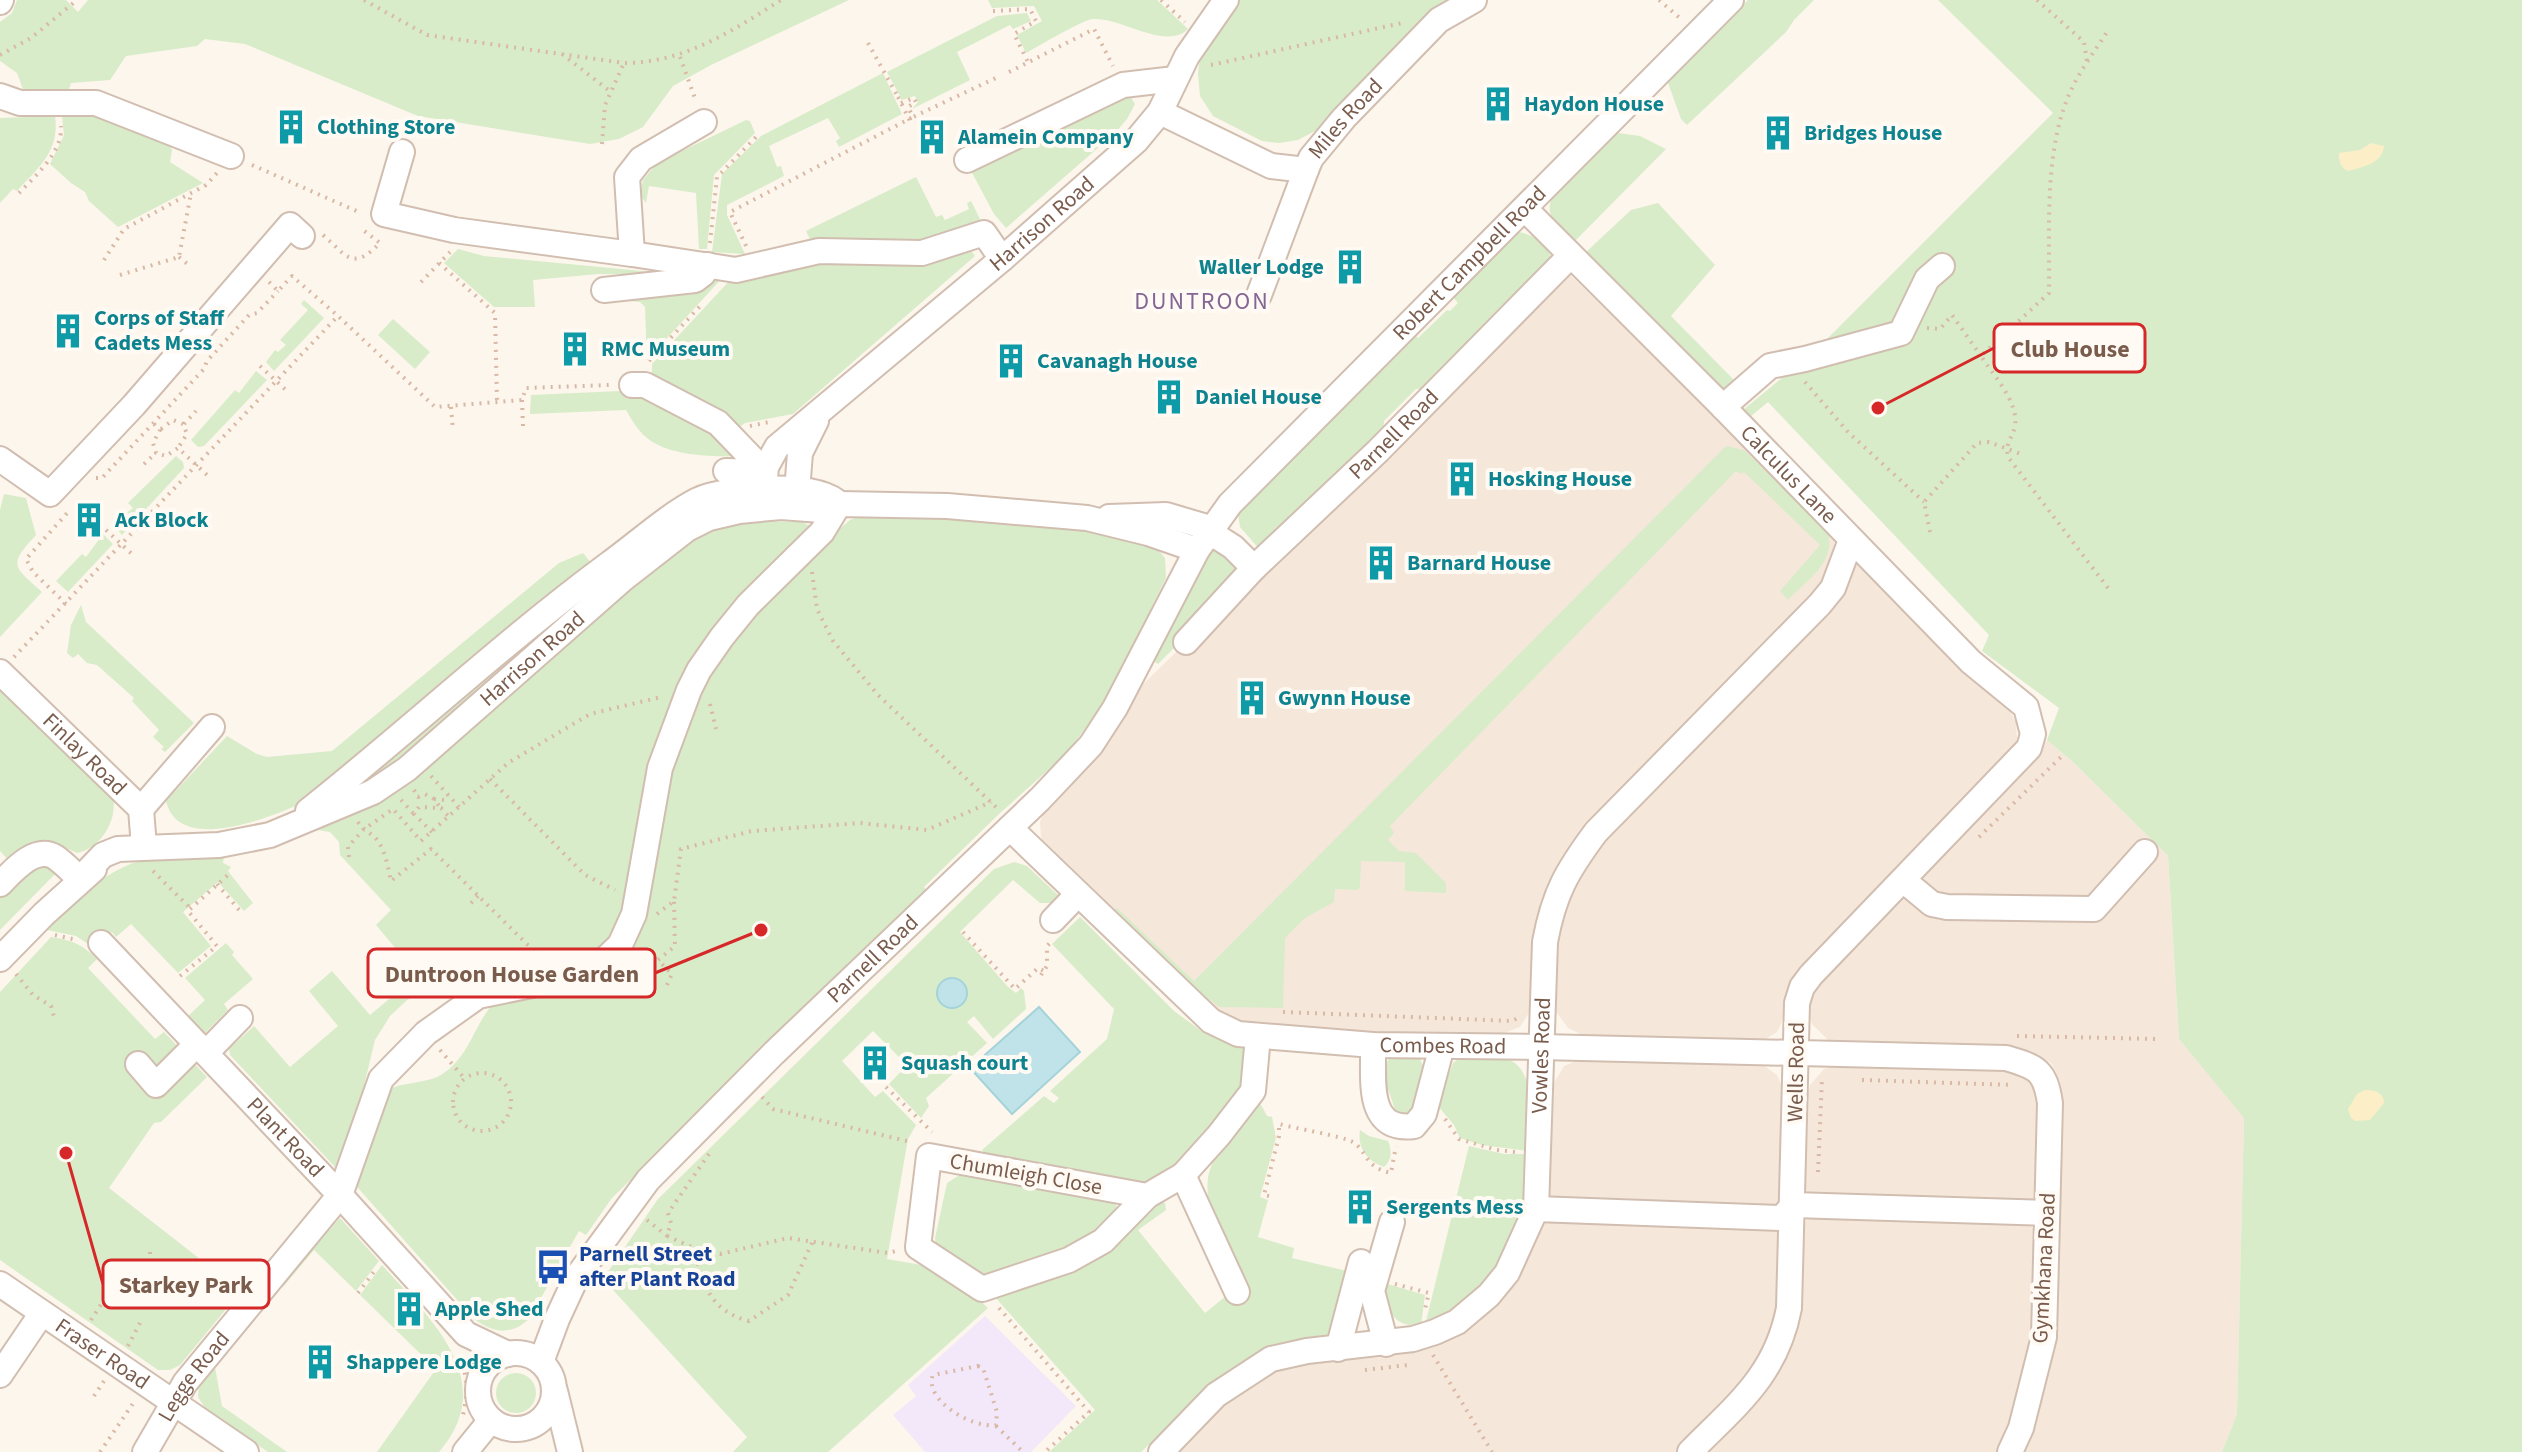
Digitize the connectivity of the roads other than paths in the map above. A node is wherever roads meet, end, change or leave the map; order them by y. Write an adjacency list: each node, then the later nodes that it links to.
1 (1226, 0): 4 (street, Harrison Road)
2 (1474, 0): 11 (street, Miles Road)
3 (1731, 0): 12 (street, Robert Campbell Road)
4 (1179, 72): 6 (street, Harrison Road); 10 (street)
5 (0, 96): 9 (street)
6 (1160, 112): 11 (street, Miles Road); 16 (street, Harrison Road)
7 (704, 122): 14 (street)
8 (402, 152): 14 (street)
9 (231, 156)
10 (967, 160)
11 (1306, 170): 20 (street)
12 (1525, 209): 15 (street, Calculus Lane); 29 (street, Robert Campbell Road)
13 (313, 236): 24 (street)
14 (632, 254): 17 (street)
15 (1570, 256): 22 (street, Calculus Lane); 31 (street, Parnell Road)
16 (1002, 259): 17 (street); 23 (street, Harrison Road)
17 (708, 265): 19 (street)
18 (1942, 266): 22 (street)
19 (604, 290)
20 (1259, 295)
21 (632, 385): 26 (street)
22 (1723, 407): 30 (street, Calculus Lane)
23 (820, 414): 26 (street, Harrison Road); 27 (street, Harrison Road)
24 (0, 459)
25 (726, 471): 26 (street)
26 (765, 481): 27 (street, Harrison Road); 38 (street, Harrison Road)
27 (789, 499): 28 (street); 38 (street, Harrison Road)
28 (839, 504): 29 (street); 58 (street)
29 (1205, 536): 31 (street); 37 (street, Parnell Road)
30 (1851, 540): 35 (street, Calculus Lane); 52 (street, Vowles Road)
31 (1257, 566): 32 (street, Parnell Road)
32 (1186, 642)
33 (3, 663): 36 (street, Finlay Road)
34 (212, 727): 36 (street)
35 (2029, 748): 42 (street, Wells Road)
36 (141, 809): 40 (street, Finlay Road)
37 (1007, 821): 44 (street, Combes Road); 72 (street, Parnell Road)
38 (289, 826): 40 (street, Harrison Road)
39 (2145, 852): 42 (street)
40 (147, 857): 41 (street, Harrison Road)
41 (80, 879): 43 (street); 47 (street, Harrison Road)
42 (1903, 880): 55 (street, Wells Road)
43 (0, 884)
44 (1078, 894): 45 (street); 49 (street, Combes Road)
45 (1053, 920)
46 (101, 943): 53 (street, Plant Road)
47 (7, 965)
48 (240, 1018): 53 (street)
49 (1258, 1036): 50 (street, Combes Road); 57 (street, Chumleigh Close)
50 (1373, 1045): 51 (street, Combes Road); 51 (street)
51 (1442, 1046): 52 (street, Combes Road)
52 (1541, 1047): 55 (street, Combes Road); 61 (street, Vowles Road)
53 (201, 1048): 54 (street); 58 (street, Plant Road)
54 (138, 1064)
55 (1796, 1066): 56 (street, Combes Road); 60 (street, Wells Road)
56 (2037, 1083): 62 (street, Gymkhana Road)
57 (1183, 1175): 59 (street, Chumleigh Close); 66 (street)
58 (340, 1195): 68 (street, Plant Road); 76 (street, Legge Road)
59 (1147, 1196): 59 (street, Chumleigh Close)
60 (1793, 1205): 61 (street); 62 (street); 84 (street, Wells Road)
61 (1536, 1209): 69 (street, Vowles Road)
62 (2047, 1213): 85 (street, Gymkhana Road)
63 (1392, 1222): 64 (street)
64 (1368, 1270): 69 (street); 70 (street)
65 (0, 1284): 67 (street, Fraser Road)
66 (1237, 1292)
67 (42, 1313): 73 (street); 76 (street, Fraser Road)
68 (463, 1344): 71 (street, Plant Road); 74 (street, Plant Road)
69 (1386, 1344): 70 (street, Vowles Road)
70 (1338, 1349): 83 (street, Vowles Road)
71 (508, 1354): 72 (street); 74 (street)
72 (541, 1362): 75 (street)
73 (0, 1375)
74 (479, 1384): 77 (street)
75 (554, 1385): 78 (street); 82 (street)
76 (175, 1403): 79 (street, Legge Road); 80 (street, Fraser Road)
77 (491, 1420): 78 (street); 81 (street)
78 (530, 1427): 82 (street)
79 (145, 1452)
80 (246, 1452)
81 (465, 1452)
82 (569, 1452)
83 (1161, 1452)
84 (1690, 1452)
85 (2010, 1452)

